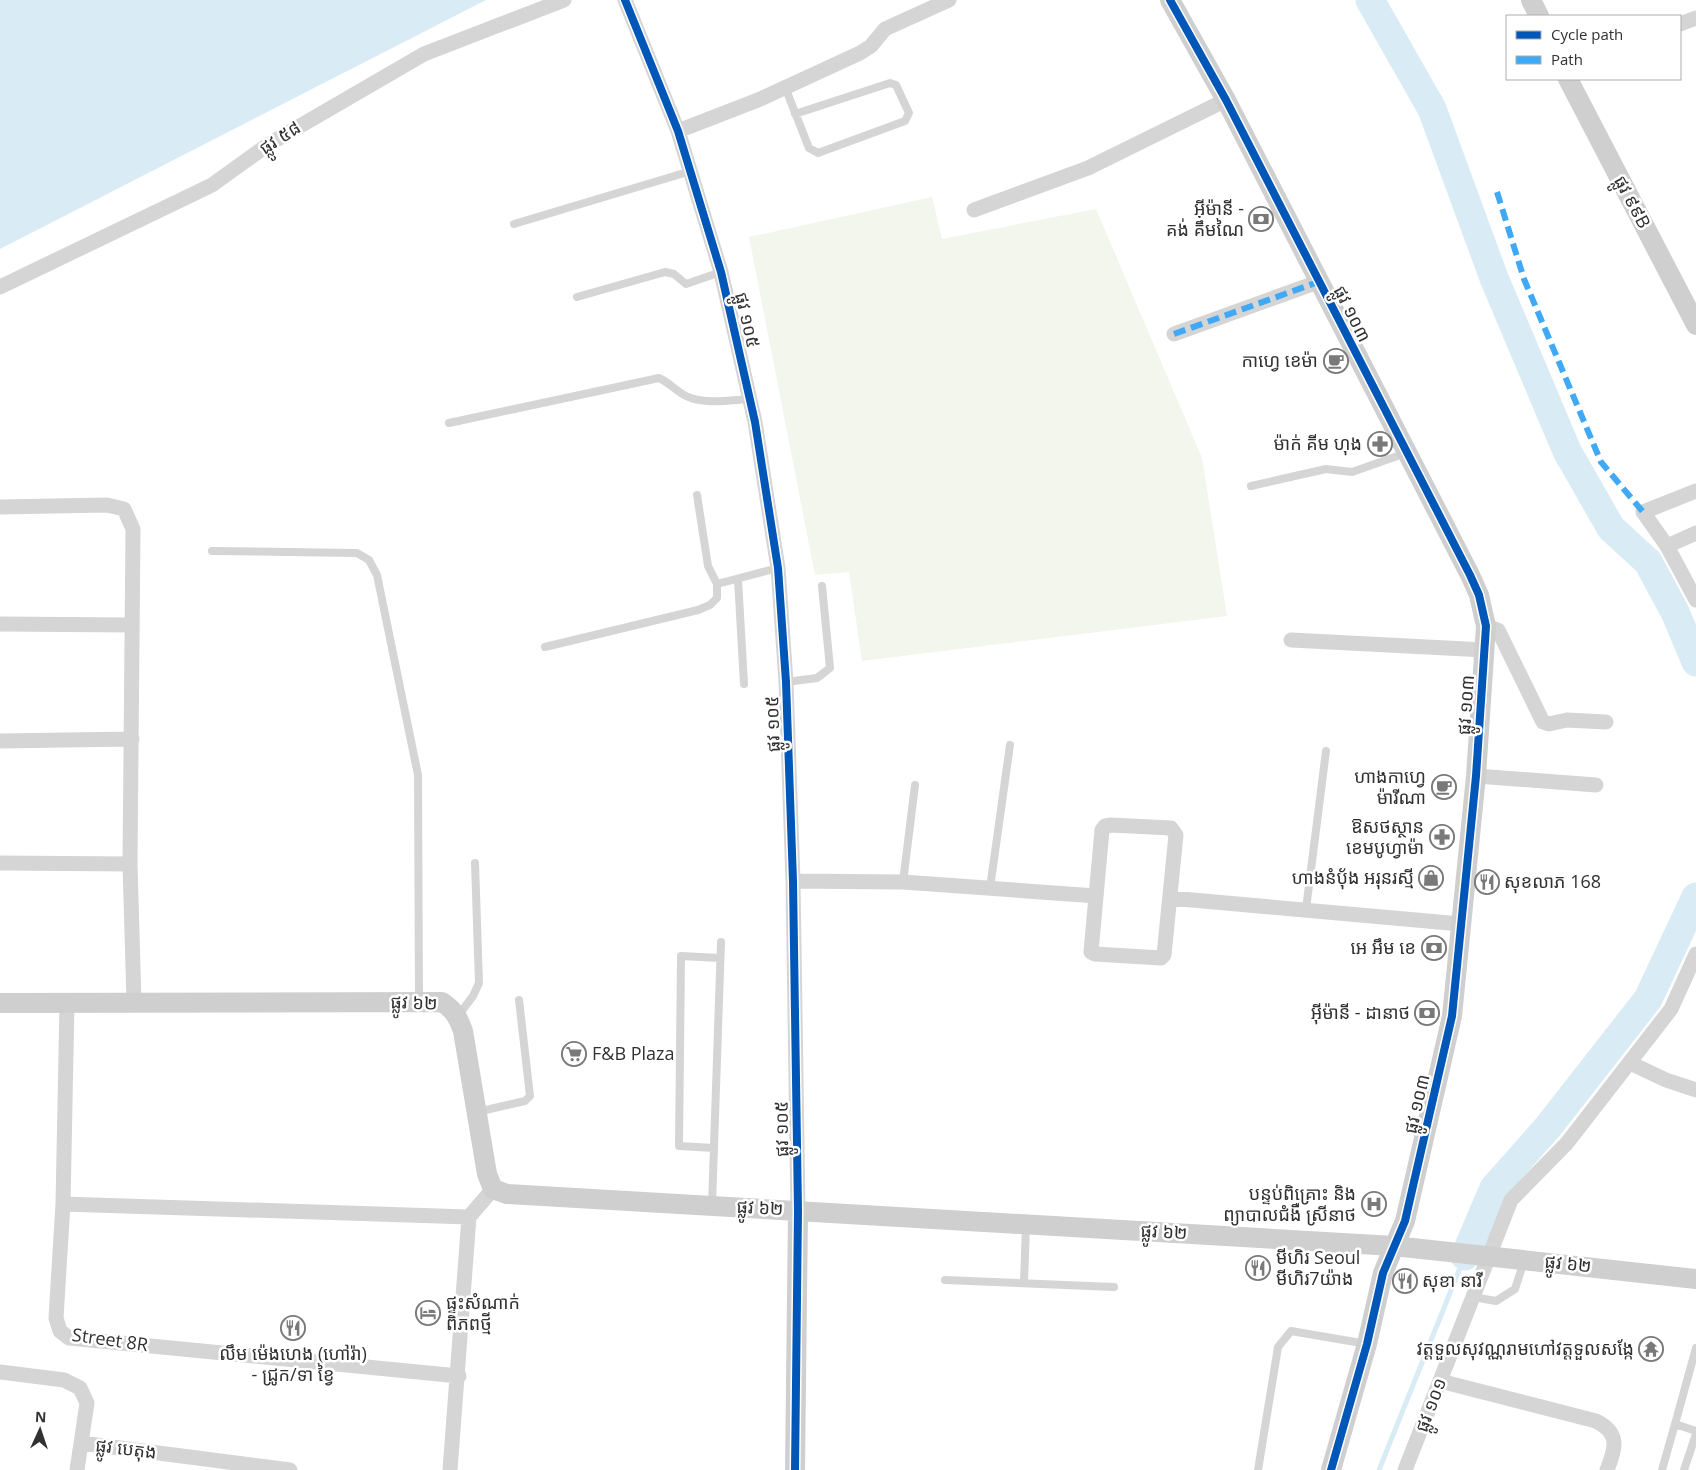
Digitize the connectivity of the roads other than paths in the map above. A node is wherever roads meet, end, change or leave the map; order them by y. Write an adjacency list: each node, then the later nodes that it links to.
1 (564, 0): 19 (street, ផ្លូវ ៥៨)
2 (624, 0): 13 (street, ផ្លូវ ១០៥)
3 (949, 0): 10 (street)
4 (1170, 0): 11 (street, ផ្លូវ ១០៣)
5 (1531, 0): 6 (street)
6 (1538, 15)
7 (1696, 18): 8 (street)
8 (1681, 24)
9 (1569, 80): 21 (street, ផ្លូវ ៩៩B)
10 (785, 87): 12 (lane); 13 (street)
11 (1226, 100): 15 (street); 18 (street, ផ្លូវ ១០៣)
12 (795, 114): 12 (lane)
13 (678, 131): 14 (street, ផ្លូវ ១០៥)
14 (691, 171): 16 (lane); 17 (street, ផ្លូវ ១០៥)
15 (974, 210)
16 (514, 224)
17 (721, 272): 20 (lane); 23 (street, ផ្លូវ ១០៥)
18 (1318, 282): 22 (street); 25 (street, ផ្លូវ ១០៣)
19 (0, 287)
20 (576, 297)
21 (1696, 325)
22 (1174, 334)
23 (750, 400): 24 (lane); 33 (street, ផ្លូវ ១០៥)
24 (449, 423)
25 (1407, 453): 26 (lane); 40 (street, ផ្លូវ ១០៣)
26 (1251, 486)
27 (1696, 491): 31 (street)
28 (696, 494): 35 (lane)
29 (0, 507): 39 (street)
30 (1696, 533): 31 (street)
31 (1667, 546): 37 (street)
32 (212, 552): 69 (lane)
33 (778, 568): 34 (lane); 44 (street, ផ្លូវ ១០៥)
34 (738, 579): 35 (lane); 45 (lane)
35 (717, 584): 42 (lane)
36 (822, 586): 44 (lane)
37 (1696, 600)
38 (0, 624): 39 (street)
39 (132, 625): 47 (street)
40 (1486, 626): 43 (street, ផ្លូវ ១០៣); 46 (street)
41 (1291, 640): 43 (street)
42 (545, 647)
43 (1484, 650): 51 (street, ផ្លូវ ១០៣)
44 (786, 682): 57 (street, ផ្លូវ ១០៥)
45 (744, 684)
46 (1606, 722)
47 (132, 739): 48 (street); 56 (street)
48 (0, 741)
49 (1010, 745): 59 (lane)
50 (1326, 751): 62 (lane)
51 (1476, 776): 52 (street); 63 (street, ផ្លូវ ១០៣)
52 (1596, 784)
53 (915, 785): 58 (lane)
54 (475, 863): 72 (lane)
55 (0, 864): 56 (street)
56 (130, 864): 68 (street)
57 (793, 881): 58 (street); 80 (street, ផ្លូវ ១០៥)
58 (903, 882): 59 (street)
59 (990, 888): 60 (street)
60 (1096, 896): 61 (street); 61 (street)
61 (1170, 898): 62 (street)
62 (1306, 909): 63 (street)
63 (1461, 924): 83 (street, ផ្លូវ ១០៣)
64 (721, 942): 66 (lane)
65 (1696, 954): 73 (street, ផ្លូវ ១០១)
66 (720, 958): 76 (lane); 76 (lane)
67 (519, 1000): 75 (lane)
68 (134, 1002): 69 (street, ផ្លូវ ៦២); 71 (street, ផ្លូវ ៦២)
69 (419, 1002): 72 (street, ផ្លូវ ៦២)
70 (0, 1003): 71 (street, ផ្លូវ ៦២)
71 (67, 1003): 78 (street, Street 8R)
72 (458, 1016): 75 (street, ផ្លូវ ៦២)
73 (1630, 1063): 74 (street); 84 (street, ផ្លូវ ១០១)
74 (1696, 1090)
75 (477, 1112): 77 (street, ផ្លូវ ៦២)
76 (714, 1148): 79 (lane)
77 (492, 1189): 79 (street, ផ្លូវ ៦២); 81 (street)
78 (63, 1204): 81 (street); 94 (street, Street 8R)
79 (712, 1206): 80 (street, ផ្លូវ ៦២)
80 (798, 1211): 82 (street, ផ្លូវ ៦២); 102 (street, ផ្លូវ ១០៥)
81 (469, 1217): 94 (street)
82 (1026, 1224): 83 (street, ផ្លូវ ៦២); 88 (lane)
83 (1394, 1246): 84 (street, ផ្លូវ ៦២); 91 (street, ផ្លូវ ១០៣)
84 (1482, 1255): 85 (street, ផ្លូវ ៦២); 90 (street, ផ្លូវ ១០១)
85 (1524, 1259): 86 (street, ផ្លូវ ៦២); 90 (lane)
86 (1696, 1279)
87 (945, 1280): 88 (lane)
88 (1024, 1282): 89 (lane)
89 (1114, 1287)
90 (1473, 1297): 95 (street, ផ្លូវ ១០១)
91 (1367, 1344): 103 (lane); 104 (street, ផ្លូវ ១០៣)
92 (1696, 1348): 96 (lane)
93 (0, 1372): 98 (street)
94 (459, 1376): 101 (street)
95 (1440, 1381): 105 (street, ផ្លូវ ១០១); 106 (street)
96 (1675, 1424): 97 (lane); 107 (lane)
97 (1696, 1432): 108 (lane)
98 (81, 1443): 99 (street); 100 (street, ផ្លូវ បេតុង)
99 (77, 1470)
100 (290, 1470)
101 (450, 1470)
102 (795, 1470)
103 (1258, 1470)
104 (1331, 1470)
105 (1405, 1470)
106 (1607, 1470)
107 (1662, 1470)
108 (1684, 1470)

